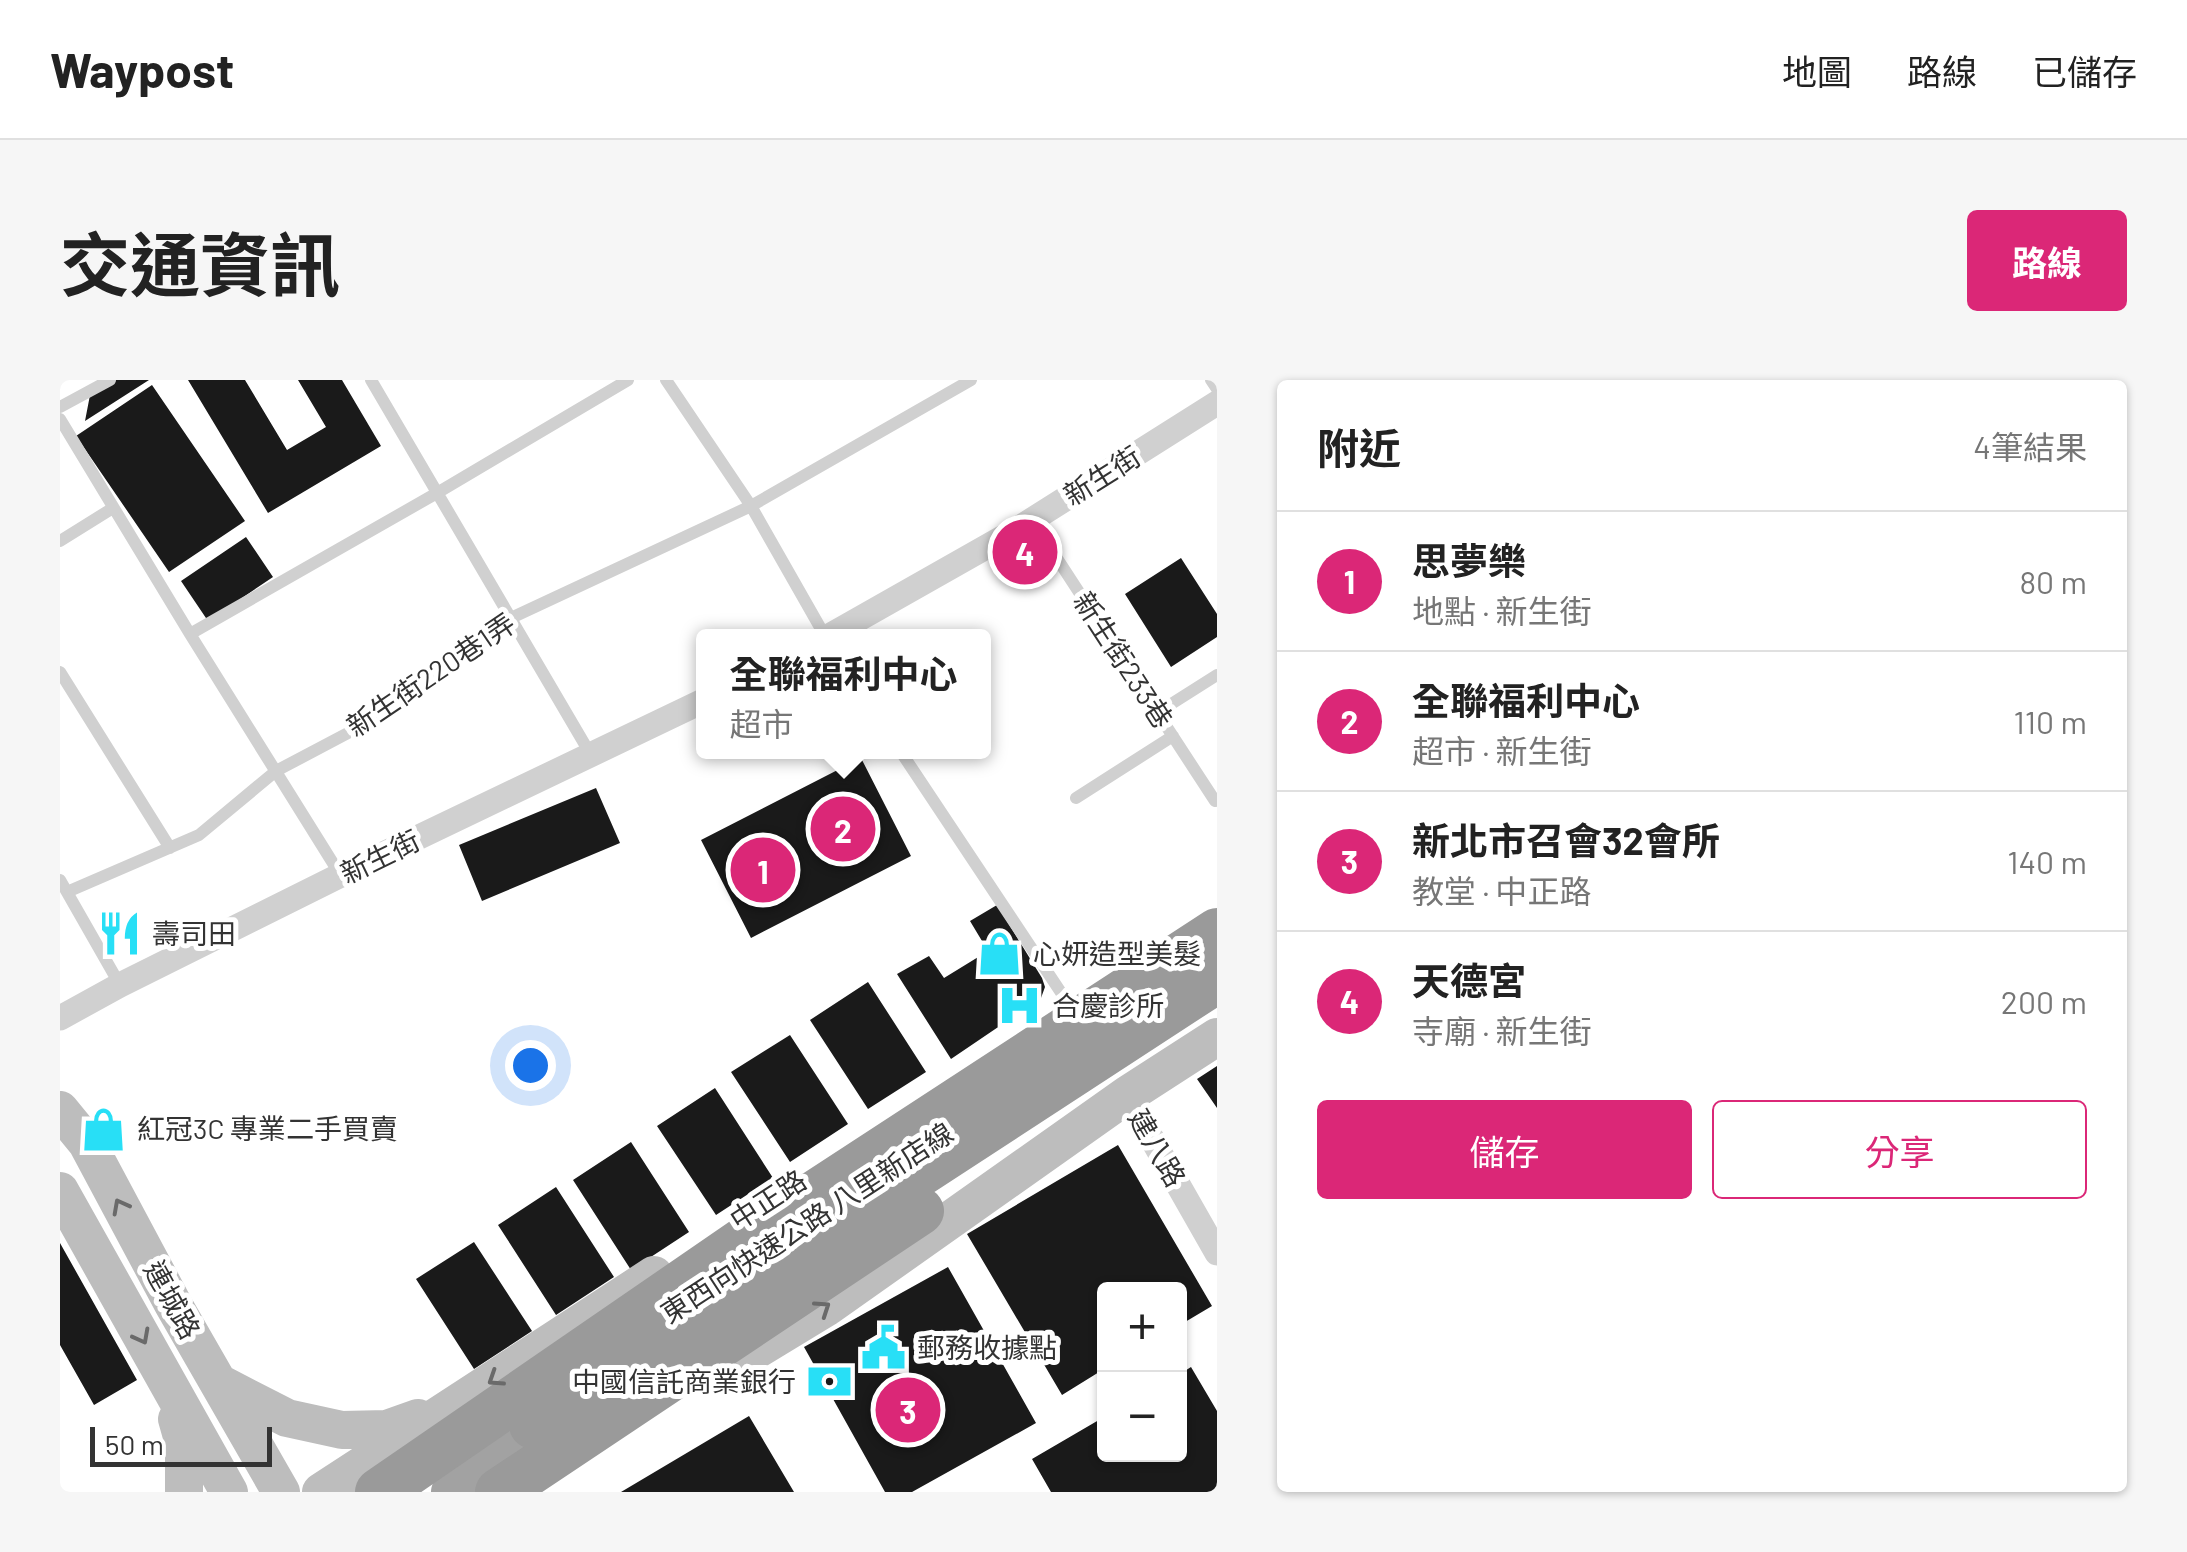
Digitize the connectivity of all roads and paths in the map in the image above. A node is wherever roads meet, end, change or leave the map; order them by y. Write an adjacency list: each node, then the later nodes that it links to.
1 (110, 380): 9 (lane)
2 (371, 380): 11 (lane)
3 (628, 380): 11 (lane)
4 (666, 380): 12 (lane)
5 (970, 380): 12 (lane, 新生街220巷1弄)
6 (1212, 380): 7 (lane)
7 (1217, 389)
8 (1217, 403): 14 (street, 新生街)
9 (60, 407)
10 (60, 419): 13 (lane)
11 (438, 493): 16 (lane); 19 (lane)
12 (752, 506): 16 (lane, 新生街220巷1弄); 17 (lane)
13 (114, 508): 15 (lane); 19 (lane)
14 (1032, 520): 18 (street, 新生街); 23 (lane, 新生街233巷)
15 (60, 541)
16 (512, 618): 25 (lane); 27 (lane, 新生街220巷1弄)
17 (823, 629)
18 (839, 629)
19 (190, 634): 27 (lane)
20 (60, 672): 30 (lane)
21 (1217, 675): 23 (lane)
22 (696, 705): 25 (street, 新生街)
23 (1157, 713): 24 (lane, 新生街233巷)
24 (1172, 736): 28 (lane); 29 (lane, 新生街233巷)
25 (591, 755): 31 (street, 新生街)
26 (907, 759): 39 (lane)
27 (276, 771): 30 (lane, 新生街220巷1弄); 31 (lane)
28 (1076, 798)
29 (1216, 800)
30 (170, 848): 32 (lane, 新生街220巷1弄)
31 (342, 876): 37 (street, 新生街)
32 (64, 886): 37 (lane)
33 (1217, 910): 39 (main road, 中正路)
34 (1217, 932): 50 (highway)
35 (1217, 958): 55 (highway, 東西向快速公路 八里新店線)
36 (1217, 979): 56 (highway)
37 (120, 985): 40 (street, 新生街)
38 (1217, 990): 57 (highway, 東西向快速公路 八里新店線)
39 (1070, 1006): 49 (main road, 中正路, one-way to 49)
40 (60, 1018)
41 (1217, 1018): 58 (highway)
42 (1217, 1037): 43 (main road)
43 (1128, 1095): 46 (street, 建八路); 59 (main road, one-way to 43)
44 (60, 1110): 48 (main road, 連城路, one-way to 44)
45 (60, 1191): 47 (main road, 連城路, one-way to 47)
46 (1217, 1253)
47 (164, 1378): 51 (main road); 52 (main road, 連城路)
48 (219, 1383): 49 (main road); 53 (main road, 連城路)
49 (458, 1404): 50 (main road, 中正路)
50 (370, 1481): 54 (main road, 中正路)
51 (184, 1492)
52 (229, 1492)
53 (280, 1492)
54 (322, 1492)
55 (399, 1492)
56 (430, 1492)
57 (452, 1492)
58 (499, 1492)
59 (535, 1492)

